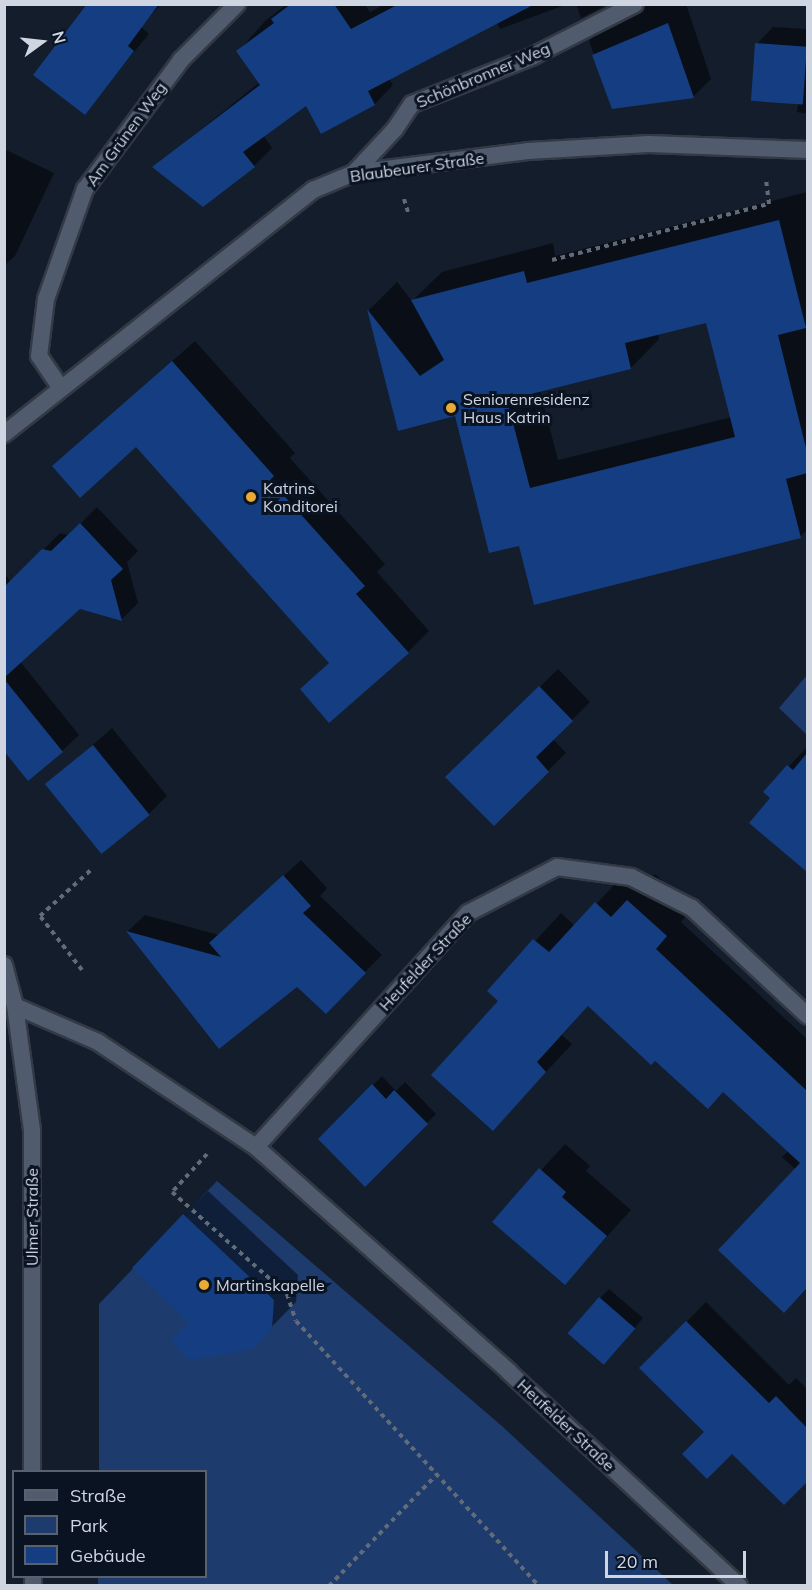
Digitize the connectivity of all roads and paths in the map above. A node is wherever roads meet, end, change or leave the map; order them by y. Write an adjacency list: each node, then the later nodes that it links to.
1 (237, 4): 7 (street, Am Grünen Weg)
2 (635, 4): 5 (street, Schönbronner Weg)
3 (760, 148): 4 (street, Blaubeurer Straße); 5 (street, Blaubeurer Straße); 6 (path)
4 (807, 150)
5 (354, 172): 7 (street, Blaubeurer Straße)
6 (552, 260)
7 (60, 387): 8 (street, Blaubeurer Straße)
8 (4, 434)
9 (93, 869): 11 (path)
10 (4, 965): 12 (street, Ulmer Straße)
11 (82, 970)
12 (15, 1006): 14 (street, Heufelder Straße); 16 (street, Ulmer Straße)
13 (807, 1016): 15 (street, Heufelder Straße)
14 (229, 1129): 15 (street, Heufelder Straße); 17 (path)
15 (256, 1148): 20 (street, Heufelder Straße)
16 (32, 1470)
17 (436, 1474): 18 (path); 19 (path)
18 (329, 1586)
19 (539, 1586)
20 (739, 1586)

